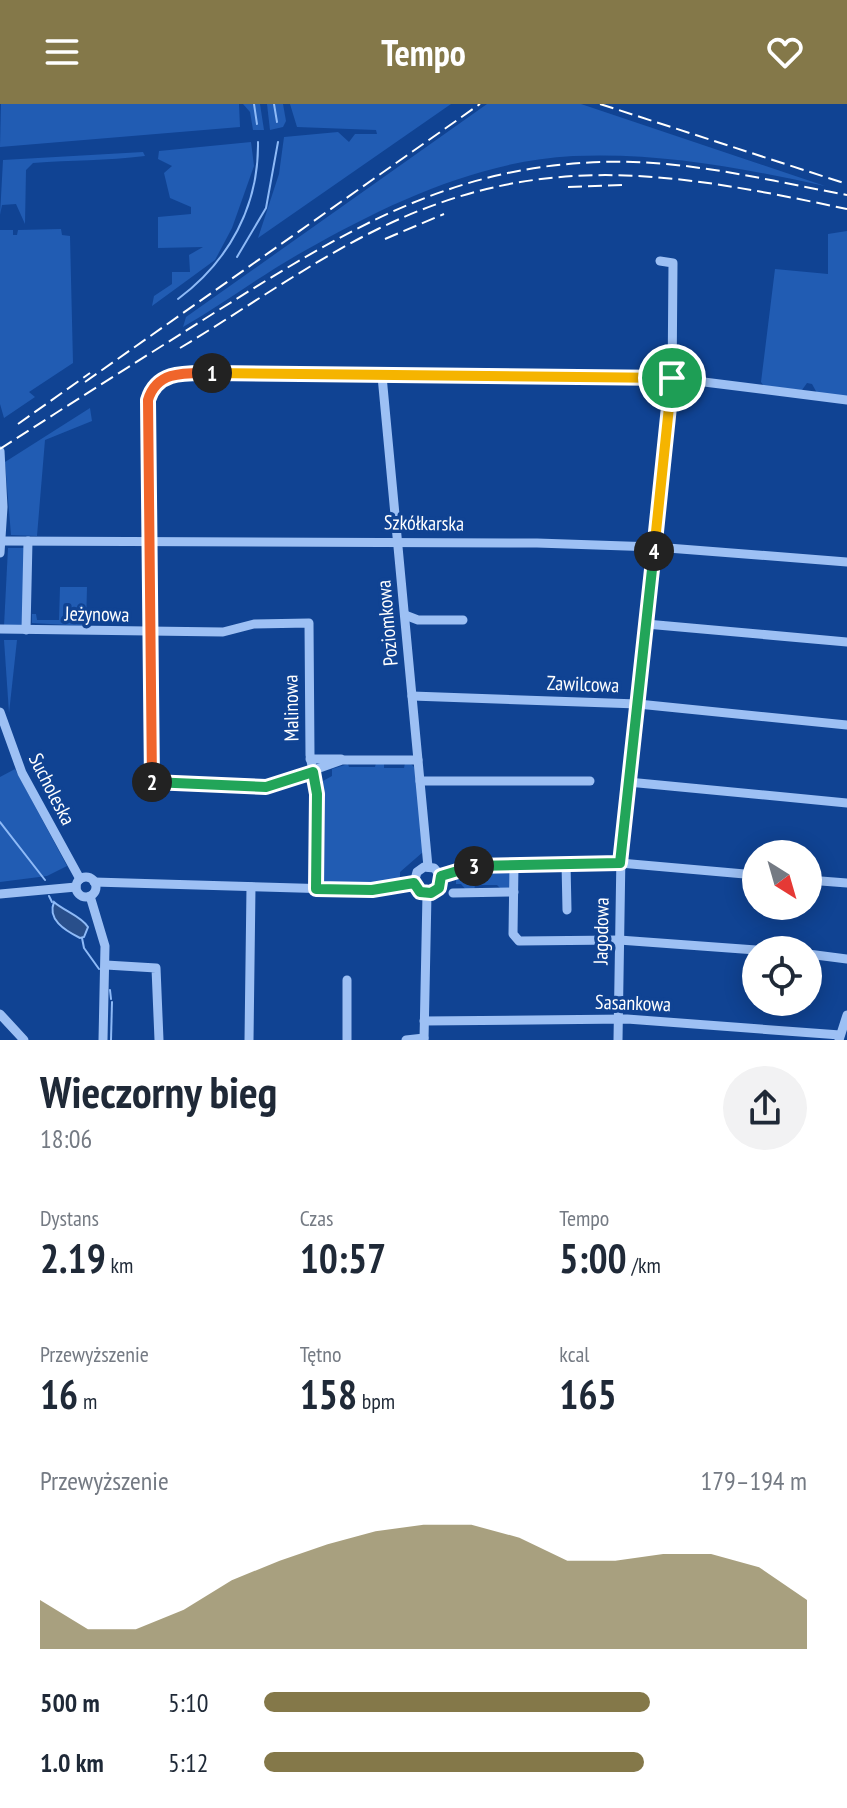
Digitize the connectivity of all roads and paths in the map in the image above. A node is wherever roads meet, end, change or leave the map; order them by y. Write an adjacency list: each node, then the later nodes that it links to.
1 (660, 261): 3 (street, Jagodowa)
2 (382, 376): 3 (street); 6 (street); 7 (street, Poziomkowa)
3 (672, 378): 4 (street); 10 (street, Jagodowa)
4 (847, 400)
5 (0, 451): 8 (street)
6 (148, 540): 7 (street, Szkółkarska); 9 (street, Szkółkarska); 19 (street)
7 (398, 540): 10 (street, Szkółkarska); 13 (street, Poziomkowa)
8 (1, 541): 9 (street, Szkółkarska); 11 (street)
9 (28, 541): 18 (street)
10 (655, 547): 12 (street, Szkółkarska); 16 (street, Jagodowa)
11 (0, 553)
12 (847, 562)
13 (405, 620): 14 (street); 21 (street, Poziomkowa)
14 (463, 620)
15 (309, 623): 19 (street, Jeżynowa); 25 (street, Malinowa)
16 (646, 624): 20 (street); 22 (street, Jagodowa)
17 (0, 629): 18 (street, Jeżynowa)
18 (26, 630): 19 (street, Jeżynowa)
19 (149, 633): 28 (street)
20 (847, 642)
21 (412, 696): 22 (street, Zawilcowa); 27 (street, Poziomkowa)
22 (638, 704): 24 (street, Zawilcowa); 31 (street, Jagodowa)
23 (0, 712): 41 (street, Sucholeska)
24 (847, 725)
25 (310, 759): 26 (street); 28 (street, Malinowa)
26 (348, 760): 27 (street); 28 (street)
27 (418, 760): 29 (street, Poziomkowa)
28 (313, 772): 45 (street, Malinowa)
29 (420, 781): 30 (street); 36 (street, Poziomkowa)
30 (590, 781)
31 (628, 782): 32 (street); 34 (street, Jagodowa)
32 (847, 803)
33 (566, 863): 34 (street); 35 (street); 51 (street)
34 (620, 863): 37 (street); 52 (street, Jagodowa)
35 (514, 864): 38 (street); 46 (street)
36 (428, 867): 38 (street); 42 (street)
37 (742, 874)
38 (441, 876): 49 (street)
39 (822, 881): 43 (street)
40 (94, 882): 41 (street); 44 (street); 50 (street)
41 (78, 883): 48 (street); 50 (street)
42 (414, 883): 45 (street); 49 (street)
43 (847, 883)
44 (251, 887): 45 (street); 67 (street)
45 (316, 889)
46 (514, 892): 47 (street); 52 (street)
47 (453, 893)
48 (0, 894)
49 (427, 894): 61 (street)
50 (90, 896): 56 (street)
51 (567, 910)
52 (619, 940): 53 (street); 60 (street, Jagodowa)
53 (742, 949)
54 (822, 956): 55 (street)
55 (847, 959)
56 (106, 965): 65 (street); 66 (street)
57 (347, 980): 68 (street)
58 (0, 1014): 64 (street)
59 (847, 1015): 62 (street)
60 (618, 1018): 61 (street, Sasankowa); 62 (street, Sasankowa); 70 (street, Jagodowa)
61 (424, 1021): 63 (street)
62 (840, 1038)
63 (424, 1039): 69 (street)
64 (24, 1040)
65 (103, 1040)
66 (159, 1040)
67 (249, 1040)
68 (347, 1040)
69 (406, 1040)
70 (618, 1040)

